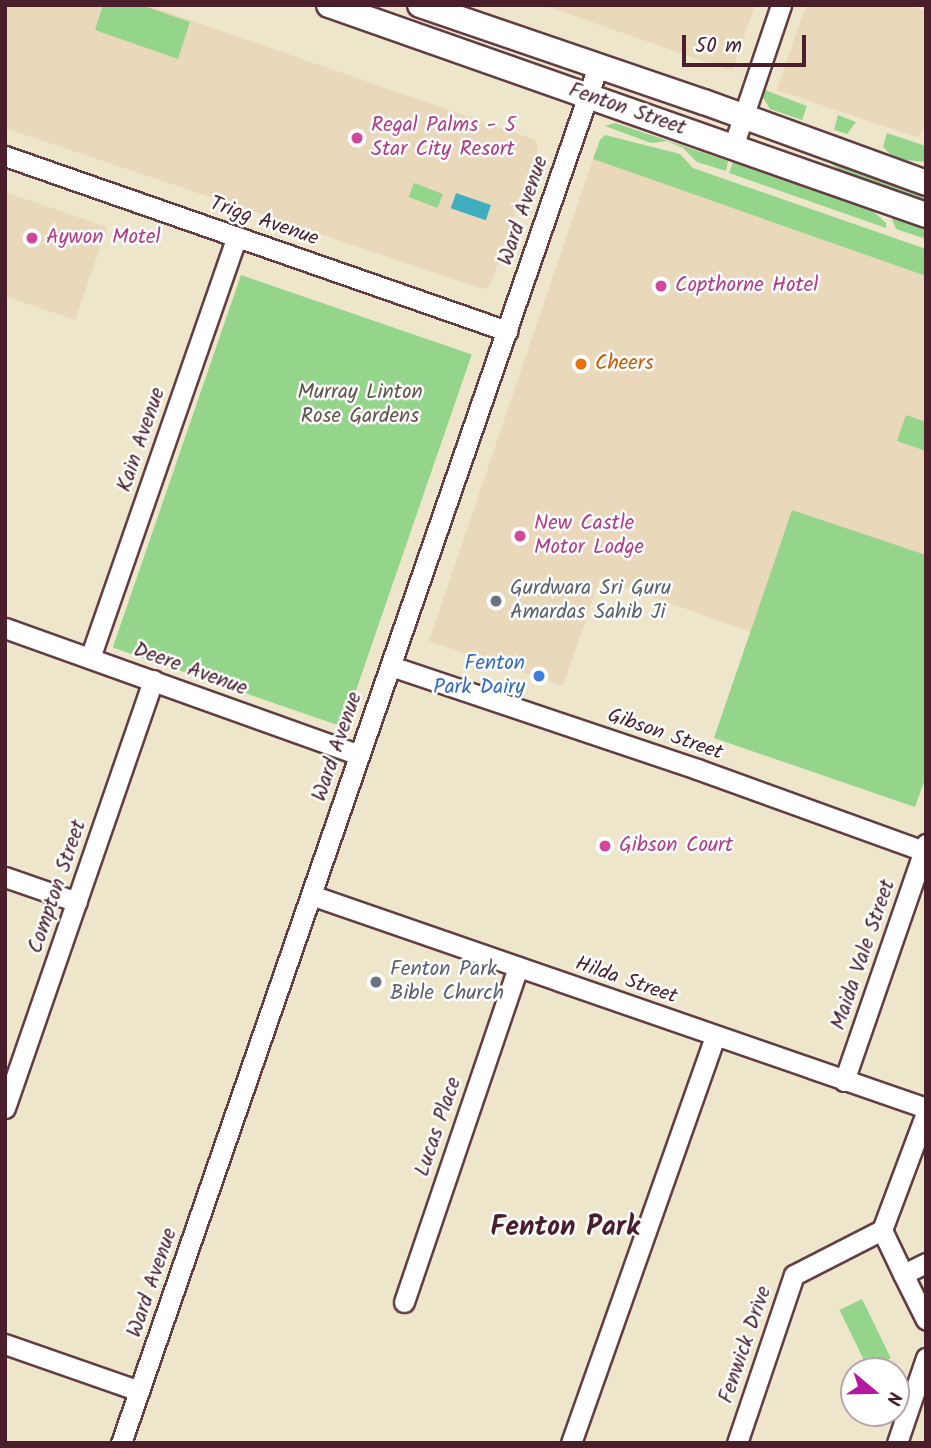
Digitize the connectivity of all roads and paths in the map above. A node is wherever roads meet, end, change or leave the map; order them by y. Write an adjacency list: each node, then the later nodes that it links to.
1 (329, 5): 5 (main road, Fenton Street)
2 (420, 5): 4 (main road, Fenton Street)
3 (781, 5): 6 (street)
4 (598, 66): 5 (street, Ward Avenue); 6 (main road, Fenton Street)
5 (588, 97): 7 (main road, Fenton Street); 12 (street, Ward Avenue)
6 (743, 117): 7 (street); 9 (main road, Fenton Street)
7 (733, 147): 10 (main road, Fenton Street)
8 (5, 156): 11 (street, Trigg Avenue)
9 (926, 183)
10 (926, 215)
11 (237, 237): 12 (street, Trigg Avenue); 14 (street, Kain Avenue)
12 (507, 331): 15 (street, Ward Avenue)
13 (5, 628): 14 (street, Deere Avenue)
14 (90, 658): 16 (street, Deere Avenue)
15 (391, 666): 17 (street, Ward Avenue); 18 (street, Gibson Street)
16 (153, 680): 17 (street, Deere Avenue); 21 (street, Compton Street)
17 (359, 755): 20 (street, Ward Avenue)
18 (925, 848): 24 (street, Maida Vale Street)
19 (5, 877): 21 (street)
20 (312, 895): 22 (street, Hilda Street); 34 (street, Ward Avenue)
21 (77, 902): 25 (street, Compton Street)
22 (518, 967): 23 (street, Hilda Street); 30 (street, Lucas Place)
23 (715, 1036): 24 (street, Hilda Street); 36 (street)
24 (844, 1080): 26 (street, Hilda Street)
25 (6, 1105)
26 (926, 1111): 27 (street)
27 (882, 1230): 29 (street); 37 (street, Fenwick Drive)
28 (926, 1263): 29 (street)
29 (903, 1274): 31 (street)
30 (404, 1302)
31 (926, 1320)
32 (5, 1344): 34 (street)
33 (926, 1358): 38 (street)
34 (139, 1391): 35 (street, Ward Avenue)
35 (121, 1443)
36 (571, 1443)
37 (737, 1443)
38 (897, 1443)

